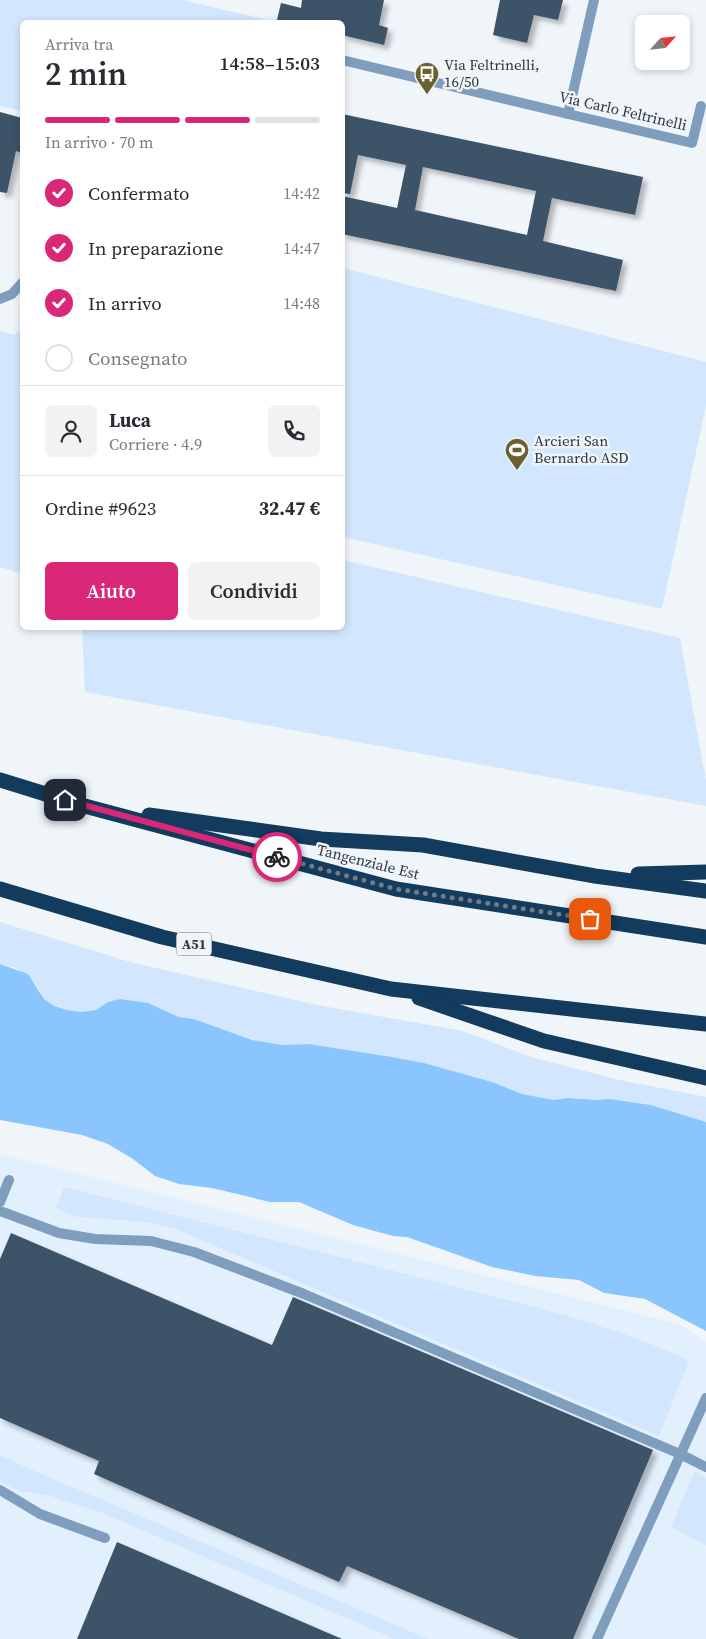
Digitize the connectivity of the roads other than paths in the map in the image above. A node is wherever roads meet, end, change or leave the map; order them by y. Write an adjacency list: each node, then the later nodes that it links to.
1 (594, 0): 4 (street)
2 (345, 61): 4 (street, Via Carlo Feltrinelli)
3 (701, 106): 4 (street, Via Carlo Feltrinelli)
4 (568, 114)
5 (20, 285): 6 (street)
6 (0, 299)
7 (0, 780): 8 (highway, Tangenziale Est)
8 (81, 805): 10 (highway); 13 (highway, Tangenziale Est)
9 (706, 872): 10 (highway)
10 (595, 876): 12 (highway)
11 (0, 889): 14 (highway, A51)
12 (706, 891)
13 (706, 937)
14 (391, 989): 15 (highway, A51); 16 (highway)
15 (706, 1024)
16 (706, 1078)
17 (9, 1180): 18 (street)
18 (0, 1202)
19 (0, 1211): 21 (street)
20 (706, 1398): 21 (street)
21 (680, 1454): 22 (street); 25 (street)
22 (706, 1468)
23 (0, 1490): 24 (street)
24 (105, 1538)
25 (597, 1639)

